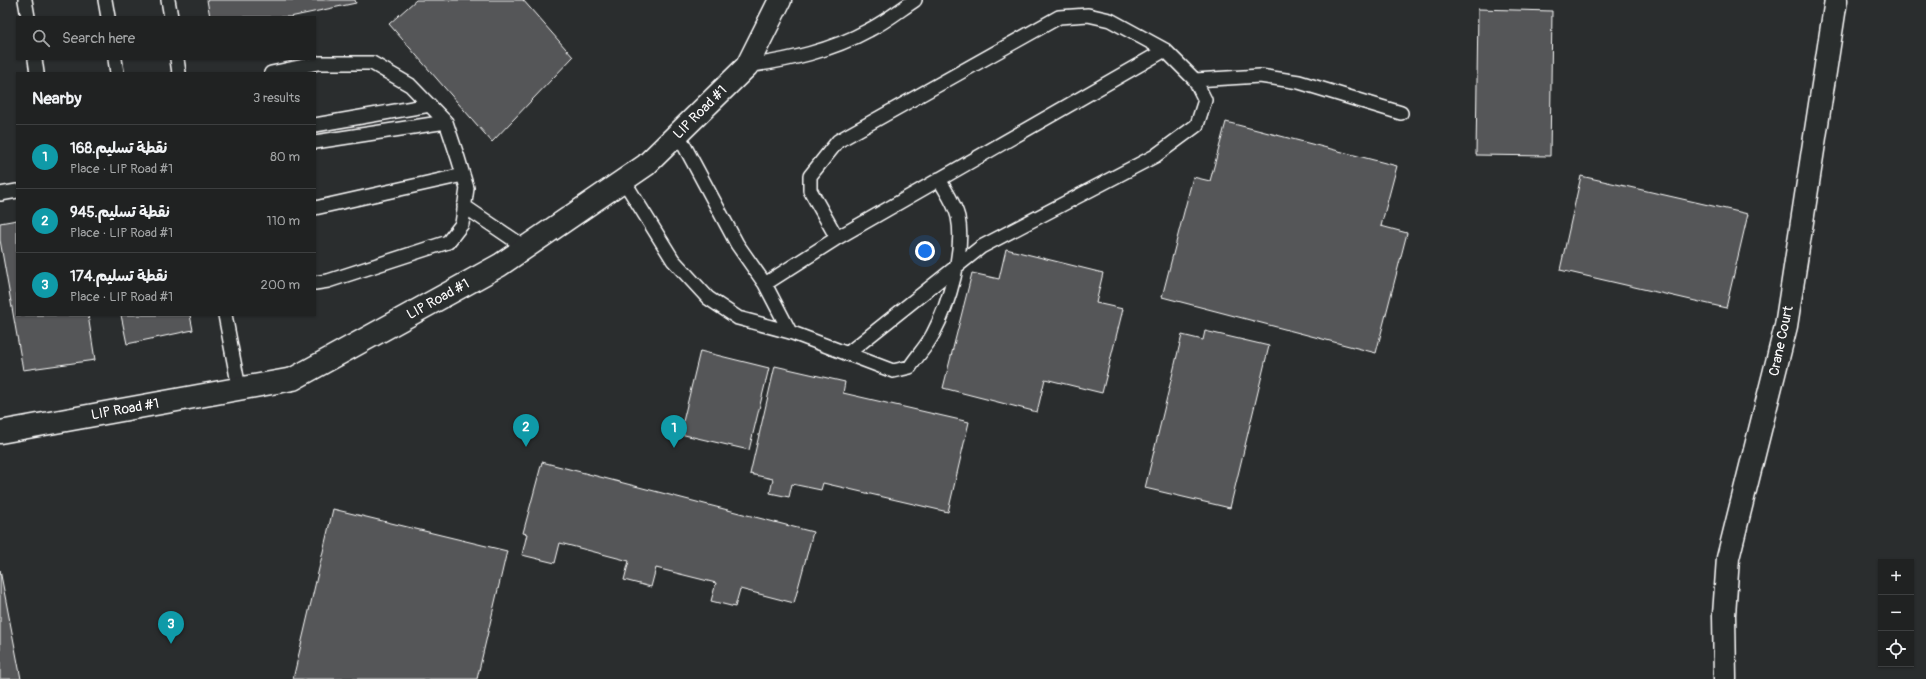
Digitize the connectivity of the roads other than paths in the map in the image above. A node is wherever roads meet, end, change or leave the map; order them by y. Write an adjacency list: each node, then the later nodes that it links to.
1 (25, 0): 7 (lane)
2 (105, 0): 8 (lane)
3 (168, 0): 9 (lane)
4 (780, 0): 14 (street, LIP Road #1)
5 (915, 0): 14 (lane)
6 (1836, 0): 43 (street, Crane Court)
7 (28, 16)
8 (108, 16)
9 (170, 16)
10 (1165, 50): 19 (lane); 27 (lane); 33 (lane)
11 (35, 60): 15 (lane)
12 (115, 60): 16 (lane)
13 (177, 60): 17 (lane)
14 (747, 66): 24 (street, LIP Road #1)
15 (37, 72)
16 (117, 72)
17 (179, 72)
18 (276, 72): 20 (lane)
19 (1195, 80): 21 (lane); 35 (lane)
20 (430, 105): 22 (lane); 23 (lane)
21 (1401, 113)
22 (446, 122): 25 (lane); 26 (lane)
23 (316, 125)
24 (678, 134): 28 (street, LIP Road #1); 37 (lane)
25 (316, 142)
26 (463, 175): 31 (lane); 32 (lane)
27 (939, 179): 33 (lane); 35 (lane)
28 (624, 181): 34 (street, LIP Road #1); 39 (lane)
29 (16, 191): 30 (lane)
30 (0, 194)
31 (464, 206): 34 (lane); 36 (lane)
32 (316, 208)
33 (837, 238): 37 (lane)
34 (526, 248): 41 (street, LIP Road #1)
35 (955, 266): 40 (lane); 40 (lane)
36 (316, 283)
37 (766, 284): 39 (lane)
38 (225, 316): 41 (lane)
39 (790, 332): 40 (lane)
40 (847, 354)
41 (239, 388): 42 (street, LIP Road #1)
42 (0, 432)
43 (1725, 679)

